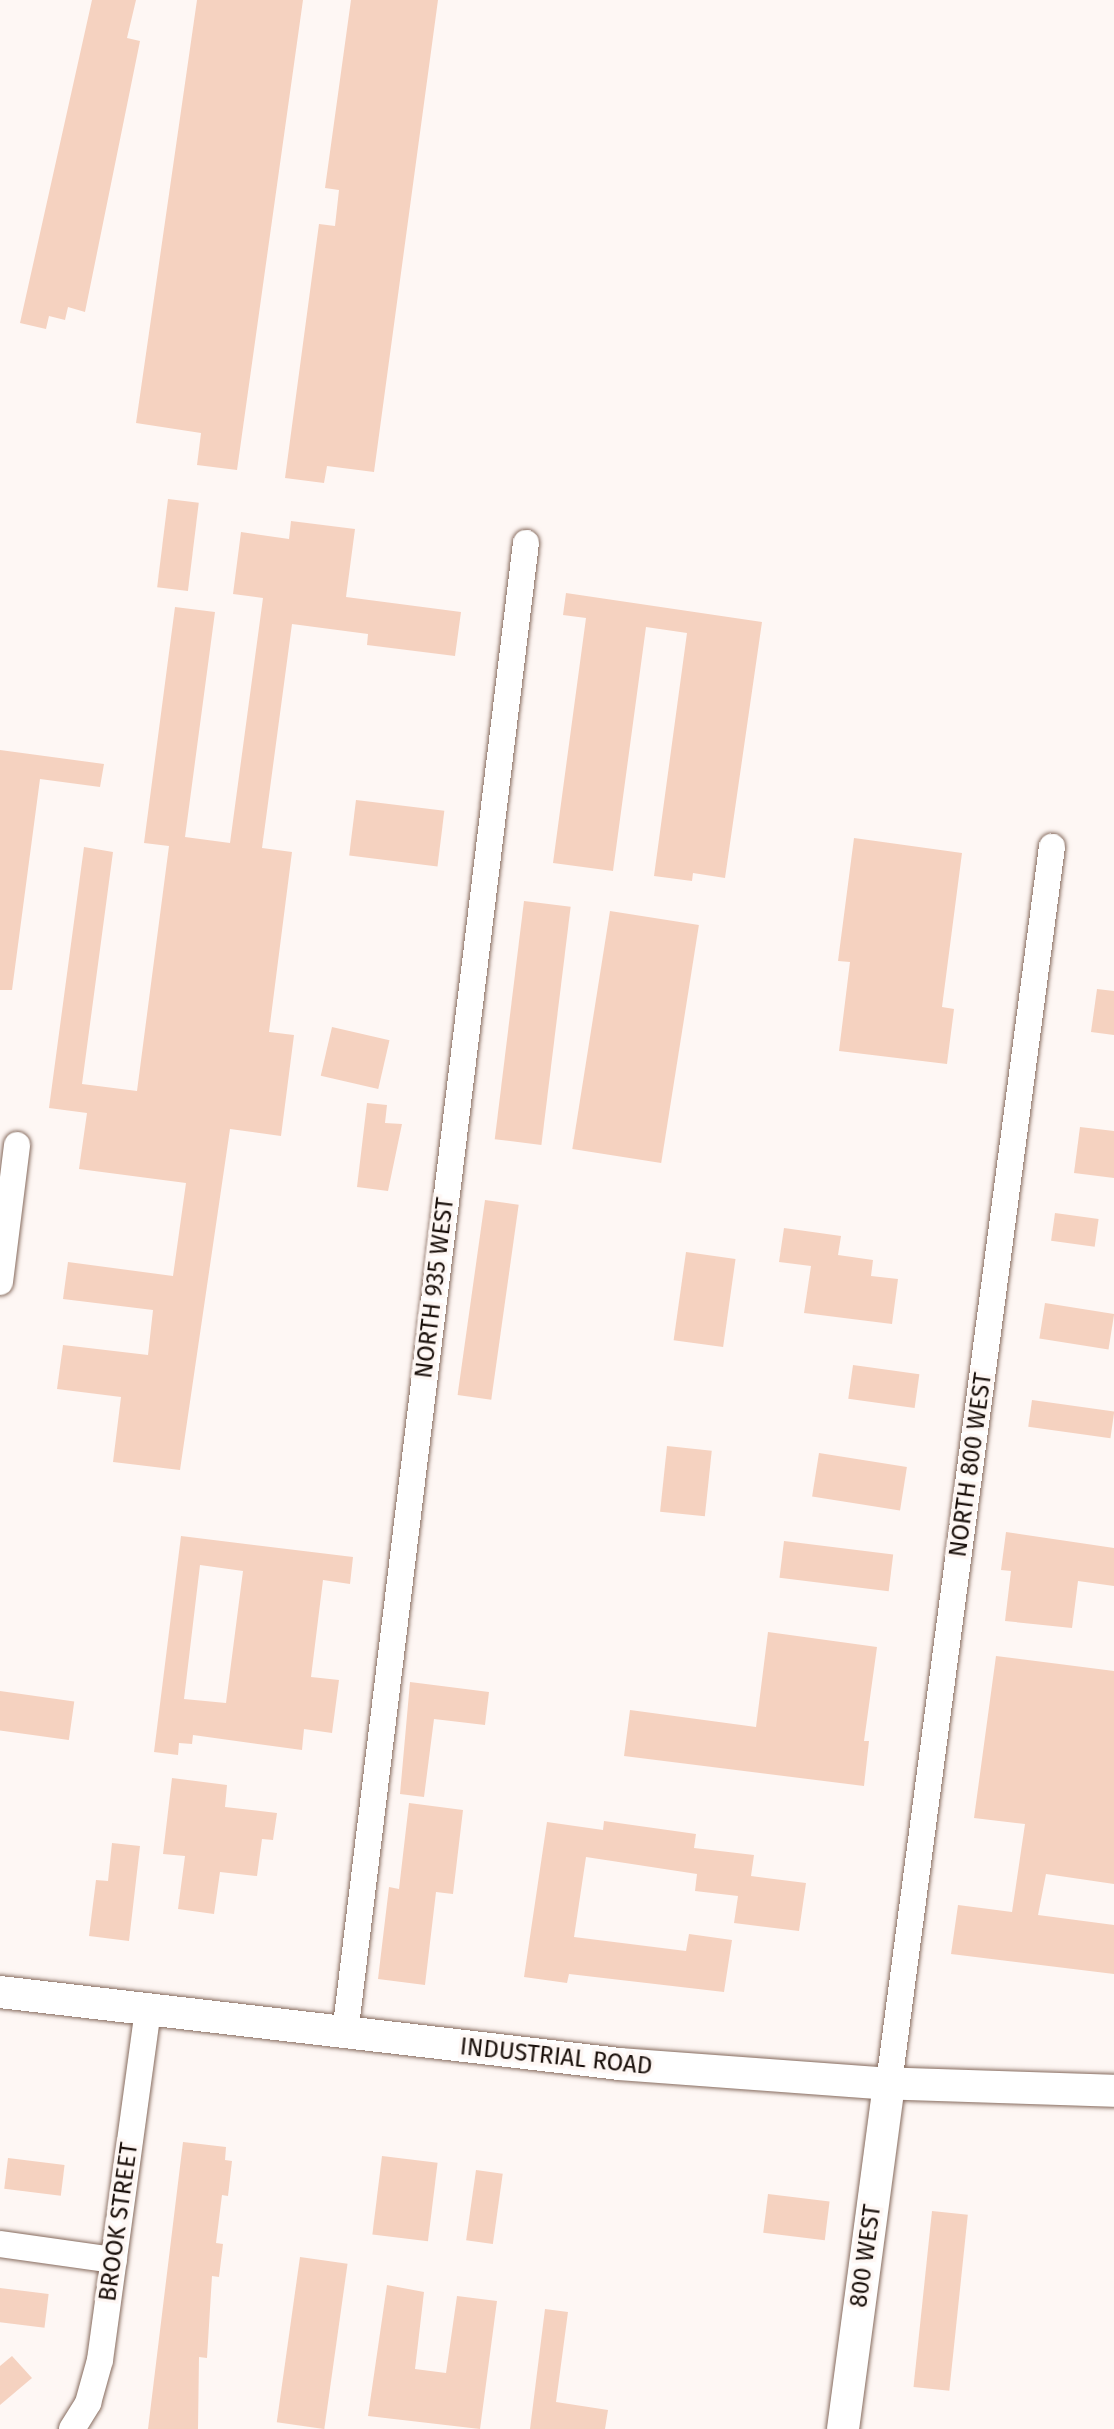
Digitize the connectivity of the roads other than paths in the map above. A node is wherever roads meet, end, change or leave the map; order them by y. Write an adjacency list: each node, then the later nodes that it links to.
1 (526, 543): 7 (street, NORTH 935 WEST)
2 (1052, 847): 8 (street, NORTH 800 WEST)
3 (17, 1145): 4 (street)
4 (0, 1282)
5 (0, 1992): 6 (street, INDUSTRIAL ROAD)
6 (148, 2010): 7 (street, INDUSTRIAL ROAD); 11 (street, BROOK STREET)
7 (345, 2034): 8 (street, INDUSTRIAL ROAD)
8 (889, 2083): 9 (street, INDUSTRIAL ROAD); 13 (street, 800 WEST)
9 (1114, 2091)
10 (0, 2244): 11 (street)
11 (114, 2260): 12 (street, BROOK STREET)
12 (72, 2429)
13 (843, 2429)

